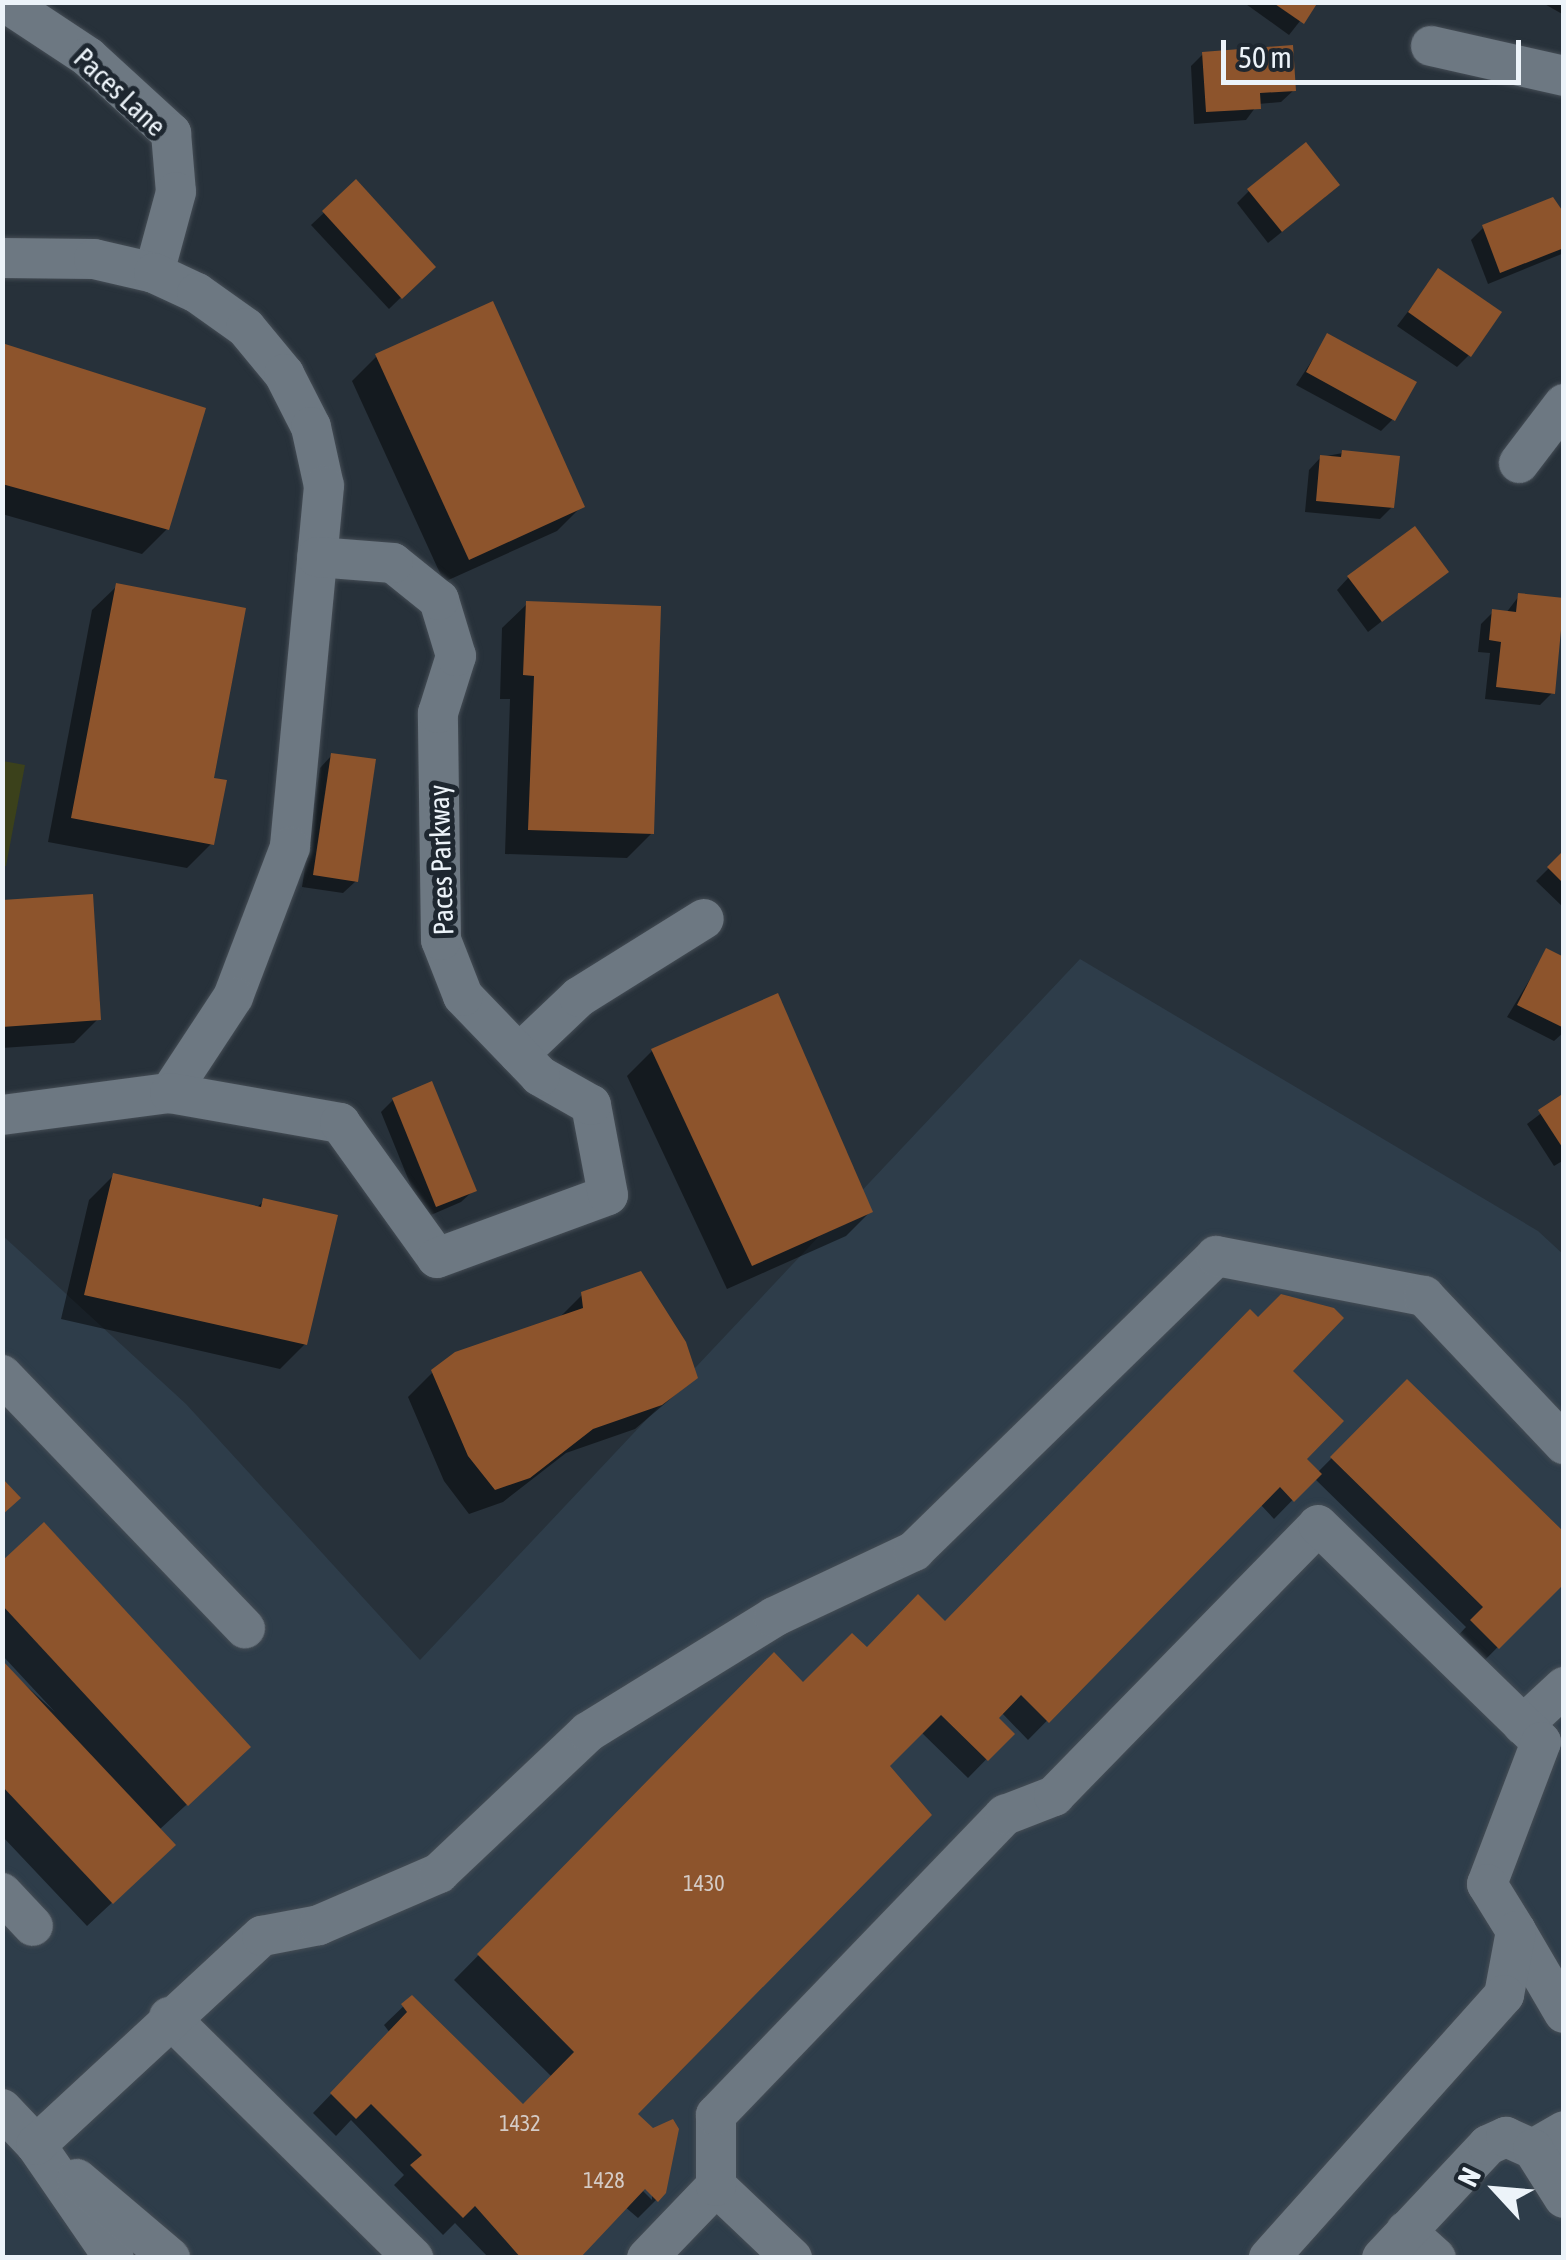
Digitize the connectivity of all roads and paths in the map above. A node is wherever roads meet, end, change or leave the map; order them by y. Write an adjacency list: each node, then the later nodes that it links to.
1 (5, 2): 5 (street, Paces Lane)
2 (1431, 46): 3 (street)
3 (1564, 76)
4 (2, 258): 5 (street)
5 (154, 273): 8 (street)
6 (1564, 404): 7 (street)
7 (1519, 462)
8 (317, 558): 10 (street, Paces Parkway); 11 (street)
9 (704, 919): 10 (street)
10 (519, 1054): 11 (street, Paces Parkway)
11 (170, 1093): 12 (street)
12 (2, 1115)
13 (2, 1375): 15 (street)
14 (1564, 1444): 22 (street)
15 (246, 1628)
16 (1564, 1687): 17 (street)
17 (1523, 1725): 20 (street); 25 (street)
18 (2, 1893): 19 (street)
19 (33, 1926)
20 (1516, 1931): 21 (street); 33 (street)
21 (1564, 2013)
22 (169, 2016): 23 (street); 30 (street)
23 (16, 2132): 28 (street); 29 (street)
24 (1548, 2140): 26 (street); 27 (street)
25 (716, 2186): 31 (street); 32 (street)
26 (1564, 2198)
27 (1394, 2244): 34 (street)
28 (114, 2258)
29 (170, 2258)
30 (413, 2258)
31 (647, 2258)
32 (792, 2258)
33 (1269, 2258)
34 (1436, 2258)

